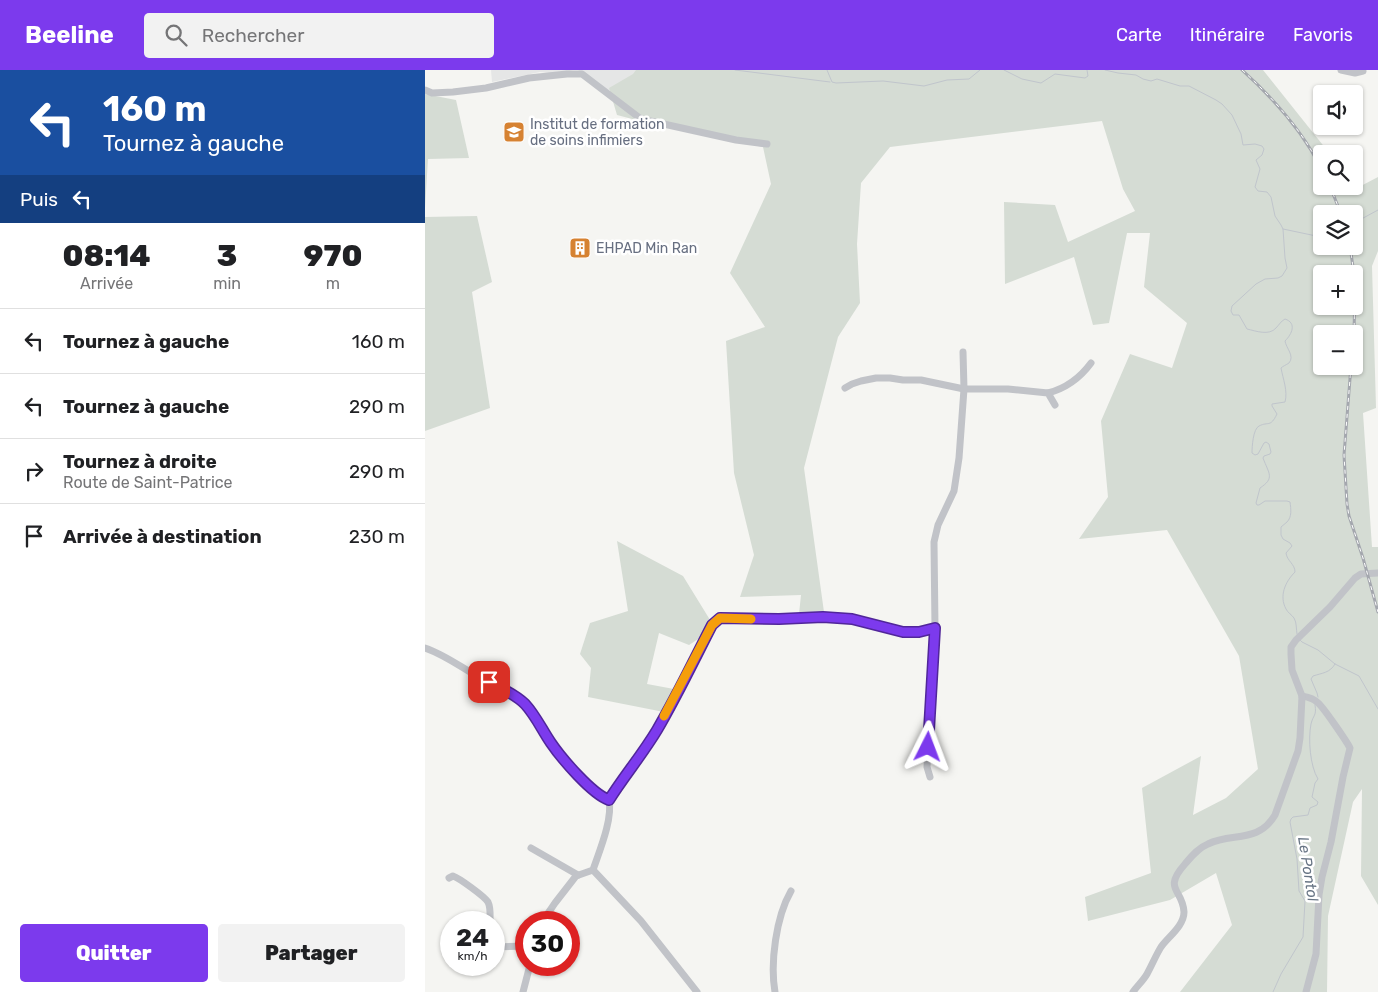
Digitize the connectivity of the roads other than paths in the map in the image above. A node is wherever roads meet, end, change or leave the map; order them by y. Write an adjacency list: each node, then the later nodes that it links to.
1 (1341, 70): 2 (street)
2 (1363, 71)
3 (425, 90): 4 (street)
4 (767, 144)
5 (963, 352): 8 (street)
6 (1091, 363): 9 (street)
7 (845, 388): 8 (street)
8 (964, 388): 9 (street); 12 (street)
9 (1048, 393): 10 (street)
10 (1055, 405)
11 (1378, 573): 14 (street)
12 (935, 628): 15 (street); 16 (street)
13 (425, 648): 16 (street)
14 (1302, 696): 28 (street); 29 (street)
15 (930, 777)
16 (609, 800): 18 (street)
17 (531, 848): 19 (street)
18 (593, 870): 19 (street); 26 (street)
19 (578, 875): 23 (street)
20 (449, 878): 22 (street)
21 (791, 891): 27 (street)
22 (489, 911)
23 (550, 911)
24 (527, 976): 25 (street)
25 (523, 992)
26 (697, 992)
27 (775, 992)
28 (1133, 992)
29 (1306, 992)

